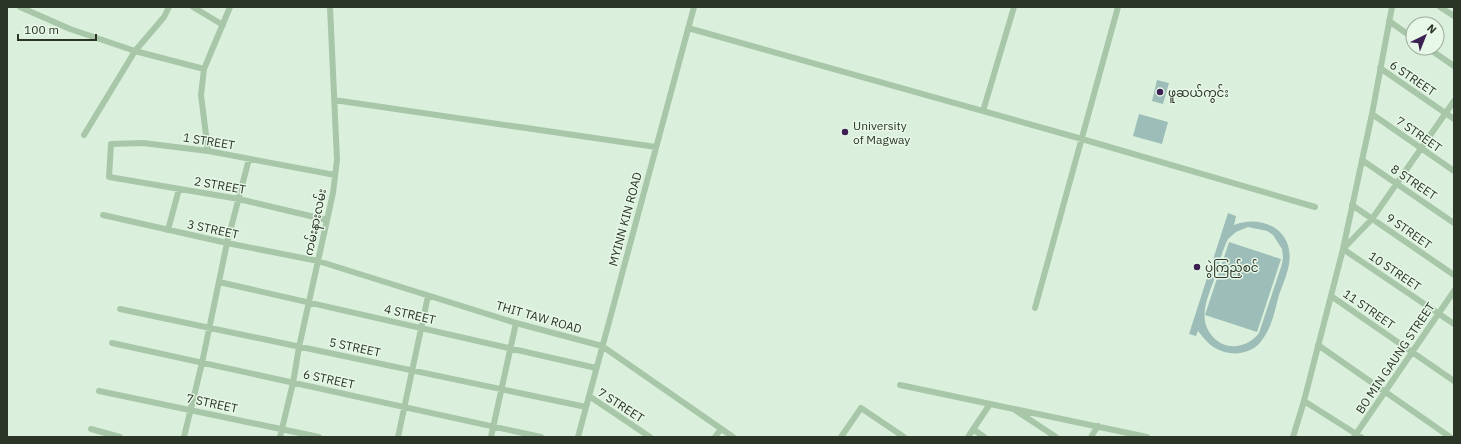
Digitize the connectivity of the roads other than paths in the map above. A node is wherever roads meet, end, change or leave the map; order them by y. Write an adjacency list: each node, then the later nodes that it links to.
1 (20, 7): 16 (street)
2 (169, 7): 16 (street)
3 (193, 7): 13 (street)
4 (230, 7): 13 (street)
5 (330, 7): 21 (street, ကမ်းနားလမ်း)
6 (694, 7): 14 (street, MYINN KIN ROAD)
7 (1014, 7): 23 (street)
8 (1118, 7): 28 (street)
9 (1392, 7): 12 (street)
10 (1440, 7): 11 (street)
11 (1454, 16)
12 (1389, 21): 15 (street); 19 (street)
13 (223, 25): 20 (street)
14 (688, 28): 23 (street); 29 (street, MYINN KIN ROAD)
15 (1405, 32)
16 (135, 51): 20 (street); 27 (street)
17 (1440, 56): 18 (street)
18 (1454, 66)
19 (1380, 68): 24 (street, 6 STREET); 25 (street)
20 (204, 69): 31 (street)
21 (334, 100): 29 (street); 35 (street, ကမ်းနားလမ်း)
22 (1454, 101): 24 (street)
23 (983, 111): 28 (street)
24 (1446, 113): 26 (street, 6 STREET); 30 (street)
25 (1372, 114): 30 (street, 7 STREET); 33 (street)
26 (1454, 119)
27 (84, 135)
28 (1082, 139): 41 (street); 56 (street)
29 (656, 147): 65 (street, MYINN KIN ROAD)
30 (1421, 148): 34 (street, 7 STREET); 37 (street)
31 (208, 151): 32 (street, 1 STREET); 36 (street, 1 STREET)
32 (249, 159): 35 (street, 1 STREET); 39 (street)
33 (1362, 160): 37 (street, 8 STREET); 40 (street)
34 (1454, 171)
35 (335, 175): 44 (street, ကမ်းနားလမ်း)
36 (109, 177): 38 (street, 2 STREET)
37 (1397, 184): 43 (street); 45 (street, 8 STREET)
38 (178, 189): 39 (street, 2 STREET); 46 (street)
39 (239, 199): 44 (street, 2 STREET); 47 (street)
40 (1352, 205): 43 (street, 9 STREET); 48 (street)
41 (1315, 207)
42 (103, 215): 46 (street, 3 STREET)
43 (1372, 218): 48 (street); 50 (street, 9 STREET)
44 (327, 220): 49 (street, ကမ်းနားလမ်း)
45 (1454, 223)
46 (168, 230): 47 (street, 3 STREET)
47 (227, 243): 49 (street, 3 STREET); 51 (street)
48 (1343, 248): 54 (street); 58 (street, 10 STREET)
49 (318, 261): 53 (street, THIT TAW ROAD); 55 (street, ကမ်းနားလမ်း)
50 (1454, 275)
51 (219, 282): 55 (street, 4 STREET); 61 (street)
52 (1454, 291): 58 (street, BO MIN GAUNG STREET)
53 (428, 296): 59 (street, THIT TAW ROAD); 62 (street)
54 (1331, 296): 64 (street); 68 (street, 11 STREET)
55 (309, 302): 62 (street, 4 STREET); 66 (street, ကမ်းနားလမ်း)
56 (1035, 308)
57 (120, 309): 61 (street, 5 STREET)
58 (1438, 314): 60 (street, 10 STREET); 68 (street, BO MIN GAUNG STREET)
59 (516, 322): 65 (street, THIT TAW ROAD); 67 (street)
60 (1454, 324)
61 (209, 328): 66 (street, 5 STREET); 69 (street)
62 (421, 328): 67 (street, 4 STREET); 71 (street)
63 (112, 343): 69 (street, 6 STREET)
64 (1318, 345): 77 (street); 79 (street)
65 (602, 346): 70 (street, MYINN KIN ROAD); 89 (street, THIT TAW ROAD)
66 (299, 347): 71 (street, 5 STREET); 73 (street, ကမ်းနားလမ်း)
67 (510, 349): 70 (street, 4 STREET); 75 (street)
68 (1412, 352): 72 (street, 11 STREET); 77 (street, BO MIN GAUNG STREET)
69 (202, 363): 73 (street, 6 STREET); 84 (street)
70 (596, 368): 78 (street, MYINN KIN ROAD)
71 (412, 370): 75 (street, 5 STREET); 81 (street)
72 (1454, 381)
73 (293, 383): 81 (street, 6 STREET); 88 (street, ကမ်းနားလမ်း)
74 (900, 385): 80 (street)
75 (501, 389): 82 (street, 5 STREET); 86 (street)
76 (100, 391): 84 (street, 7 STREET)
77 (1385, 392): 91 (street, BO MIN GAUNG STREET); 111 (street)
78 (589, 396): 82 (street, MYINN KIN ROAD); 100 (street, 7 STREET)
79 (1304, 401): 91 (street); 110 (street)
80 (990, 404): 83 (street); 90 (street)
81 (406, 407): 86 (street, 6 STREET); 96 (street)
82 (586, 407): 99 (street, MYINN KIN ROAD)
83 (1012, 408): 85 (street); 107 (street)
84 (190, 410): 88 (street, 7 STREET); 93 (street)
85 (1098, 426): 108 (street); 109 (street)
86 (494, 427): 97 (street); 98 (street, 6 STREET)
87 (91, 429): 92 (street)
88 (282, 429): 94 (street, ကမ်းနားလမ်း); 95 (street, 7 STREET)
89 (721, 429): 101 (street); 102 (street, THIT TAW ROAD)
90 (973, 429): 105 (street); 106 (street)
91 (1357, 436)
92 (120, 437)
93 (184, 437)
94 (280, 437)
95 (320, 437)
96 (398, 437)
97 (492, 437)
98 (541, 437)
99 (578, 437)
100 (650, 437)
101 (715, 437)
102 (733, 437)
103 (841, 437): 104 (street)
104 (904, 437)
105 (968, 437)
106 (984, 437)
107 (1056, 437)
108 (1091, 437)
109 (1147, 437)
110 (1293, 437)
111 (1450, 437)

